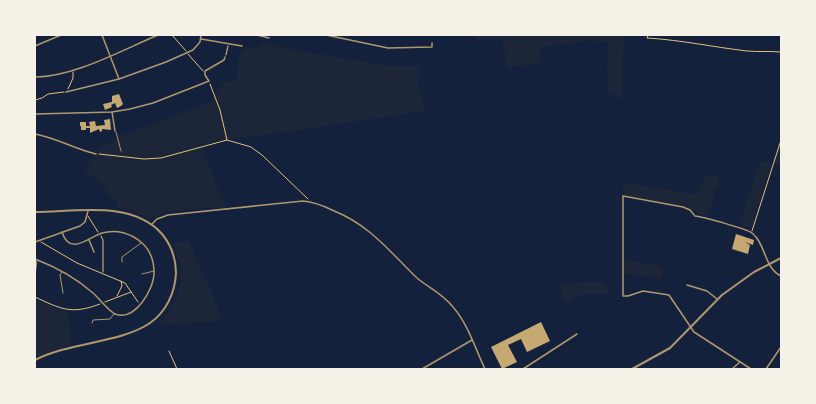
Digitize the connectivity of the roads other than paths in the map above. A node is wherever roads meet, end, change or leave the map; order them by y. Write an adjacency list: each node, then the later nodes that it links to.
1 (61, 35): 10 (street)
2 (102, 35): 12 (street)
3 (158, 35): 12 (street)
4 (201, 35): 8 (street)
5 (257, 35): 7 (street)
6 (326, 35): 9 (street)
7 (269, 38)
8 (201, 39): 11 (street); 15 (street)
9 (432, 42)
10 (35, 46)
11 (242, 46)
12 (109, 55): 14 (street); 15 (street)
13 (225, 57): 17 (street)
14 (35, 77)
15 (119, 79): 16 (street)
16 (66, 92)
17 (112, 112): 18 (street); 19 (street)
18 (35, 114)
19 (116, 131): 21 (lane)
20 (35, 134): 22 (street)
21 (121, 151)
22 (96, 154)
23 (88, 211): 24 (street); 25 (street); 26 (street)
24 (35, 212)
25 (152, 225): 47 (street); 49 (street)
26 (62, 232): 27 (street); 28 (street)
27 (89, 240): 29 (street); 30 (street)
28 (35, 242)
29 (141, 242): 33 (lane); 36 (street)
30 (94, 252)
31 (781, 258): 34 (street)
32 (36, 260): 35 (street); 38 (lane)
33 (122, 262)
34 (769, 263): 39 (street); 42 (street); 45 (street)
35 (62, 271): 41 (lane); 43 (street)
36 (154, 271): 37 (lane); 43 (street)
37 (142, 274)
38 (35, 275)
39 (781, 276)
40 (687, 285): 42 (street)
41 (63, 293)
42 (717, 299): 45 (street)
43 (114, 313): 44 (lane)
44 (92, 322)
45 (691, 326): 50 (street); 54 (street)
46 (577, 334): 53 (street)
47 (472, 340): 51 (street); 52 (street)
48 (781, 348): 57 (street)
49 (35, 360)
50 (740, 362): 55 (street); 56 (street)
51 (422, 369)
52 (485, 369)
53 (523, 369)
54 (632, 369)
55 (732, 369)
56 (751, 369)
57 (766, 369)

